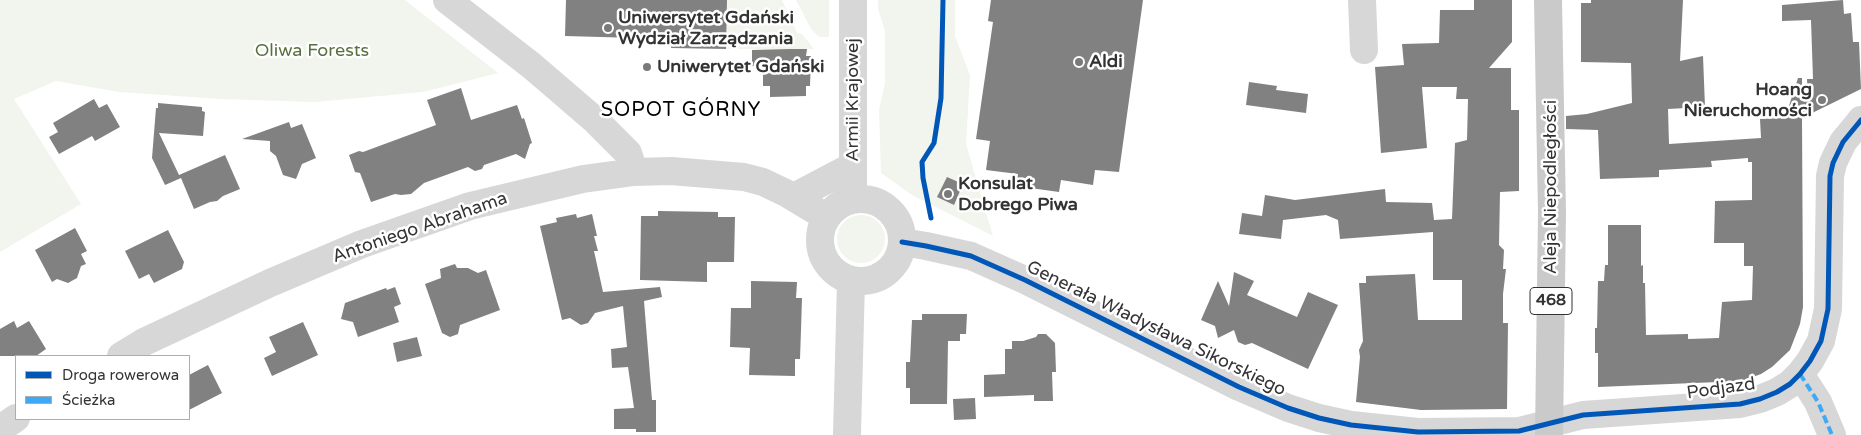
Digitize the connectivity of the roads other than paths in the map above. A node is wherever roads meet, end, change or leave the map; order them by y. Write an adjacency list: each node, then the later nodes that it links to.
1 (447, 0): 8 (street)
2 (853, 0): 7 (street, Armii Krajowej)
3 (1362, 0): 5 (street)
4 (1548, 0): 18 (main road, Aleja Niepodległości / 468)
5 (1364, 50)
6 (1861, 120): 15 (street, Podjazd)
7 (853, 166): 9 (street); 10 (street, Armii Krajowej)
8 (634, 172): 9 (street, Antoniego Abrahama); 14 (street, Antoniego Abrahama)
9 (794, 197): 11 (street, Antoniego Abrahama)
10 (853, 199): 11 (street); 12 (street)
11 (826, 218): 13 (street)
12 (902, 242): 13 (street); 18 (street, Generała Władysława Sikorskiego)
13 (851, 281): 19 (street)
14 (123, 355)
15 (1800, 374): 18 (street, Podjazd); 20 (street)
16 (15, 419): 17 (street)
17 (0, 429)
18 (1549, 429)
19 (847, 435)
20 (1832, 435)

